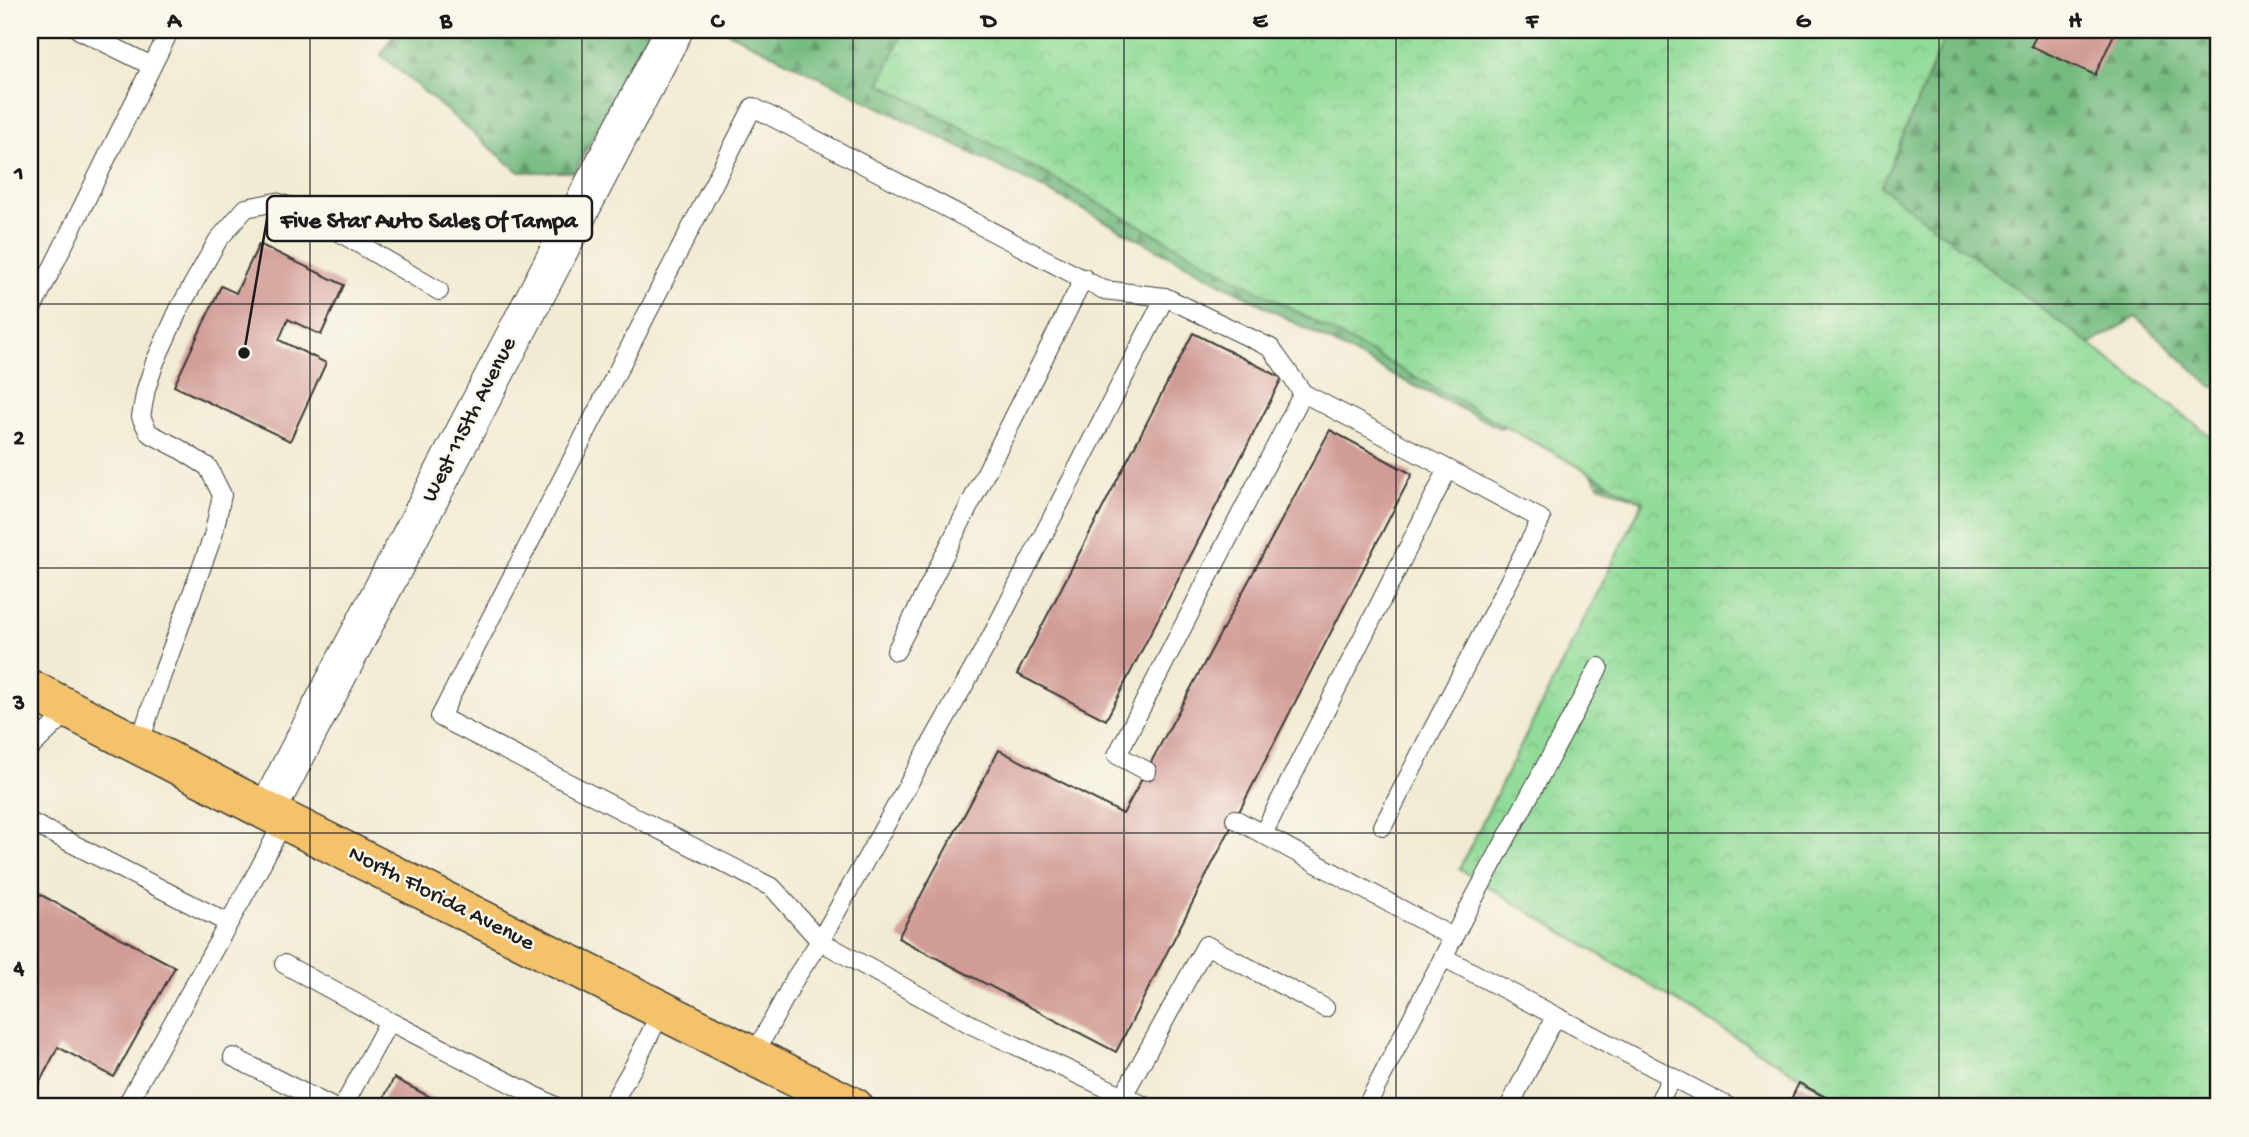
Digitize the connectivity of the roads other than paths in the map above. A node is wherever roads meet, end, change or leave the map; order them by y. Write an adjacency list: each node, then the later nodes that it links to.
1 (79, 30): 4 (lane)
2 (170, 30): 4 (lane)
3 (674, 30): 19 (street, West 115th Avenue)
4 (152, 66): 6 (lane)
5 (1084, 278): 8 (lane); 12 (lane); 26 (lane)
6 (37, 280): 9 (lane)
7 (439, 291): 16 (lane)
8 (1165, 297): 10 (lane); 26 (lane)
9 (30, 313)
10 (1303, 393): 11 (lane); 18 (lane)
11 (1448, 469): 22 (lane); 23 (lane)
12 (896, 651)
13 (1599, 667): 25 (lane)
14 (30, 689): 15 (main road, North Florida Avenue)
15 (71, 710): 16 (main road, North Florida Avenue); 17 (lane)
16 (139, 745): 19 (main road, North Florida Avenue)
17 (30, 748)
18 (1147, 771)
19 (275, 815): 24 (lane); 30 (main road, North Florida Avenue)
20 (1236, 819): 23 (lane)
21 (30, 822): 24 (lane)
22 (1383, 826)
23 (1262, 834): 25 (lane)
24 (228, 923): 38 (lane)
25 (1454, 938): 27 (lane)
26 (820, 941): 33 (lane); 36 (lane)
27 (1443, 957): 31 (lane); 45 (lane)
28 (284, 964): 32 (lane)
29 (1325, 1008): 36 (lane)
30 (662, 1010): 33 (main road, North Florida Avenue); 42 (lane)
31 (1555, 1017): 35 (lane); 46 (lane)
32 (389, 1021): 40 (lane); 41 (lane)
33 (754, 1055): 37 (main road, North Florida Avenue)
34 (233, 1058): 39 (lane)
35 (1672, 1077): 47 (lane); 48 (lane)
36 (1124, 1096): 44 (lane)
37 (809, 1097): 43 (main road, North Florida Avenue)
38 (124, 1107)
39 (332, 1107)
40 (343, 1107)
41 (557, 1107)
42 (610, 1107)
43 (854, 1107)
44 (1147, 1107)
45 (1366, 1107)
46 (1509, 1107)
47 (1656, 1107)
48 (1729, 1107)

